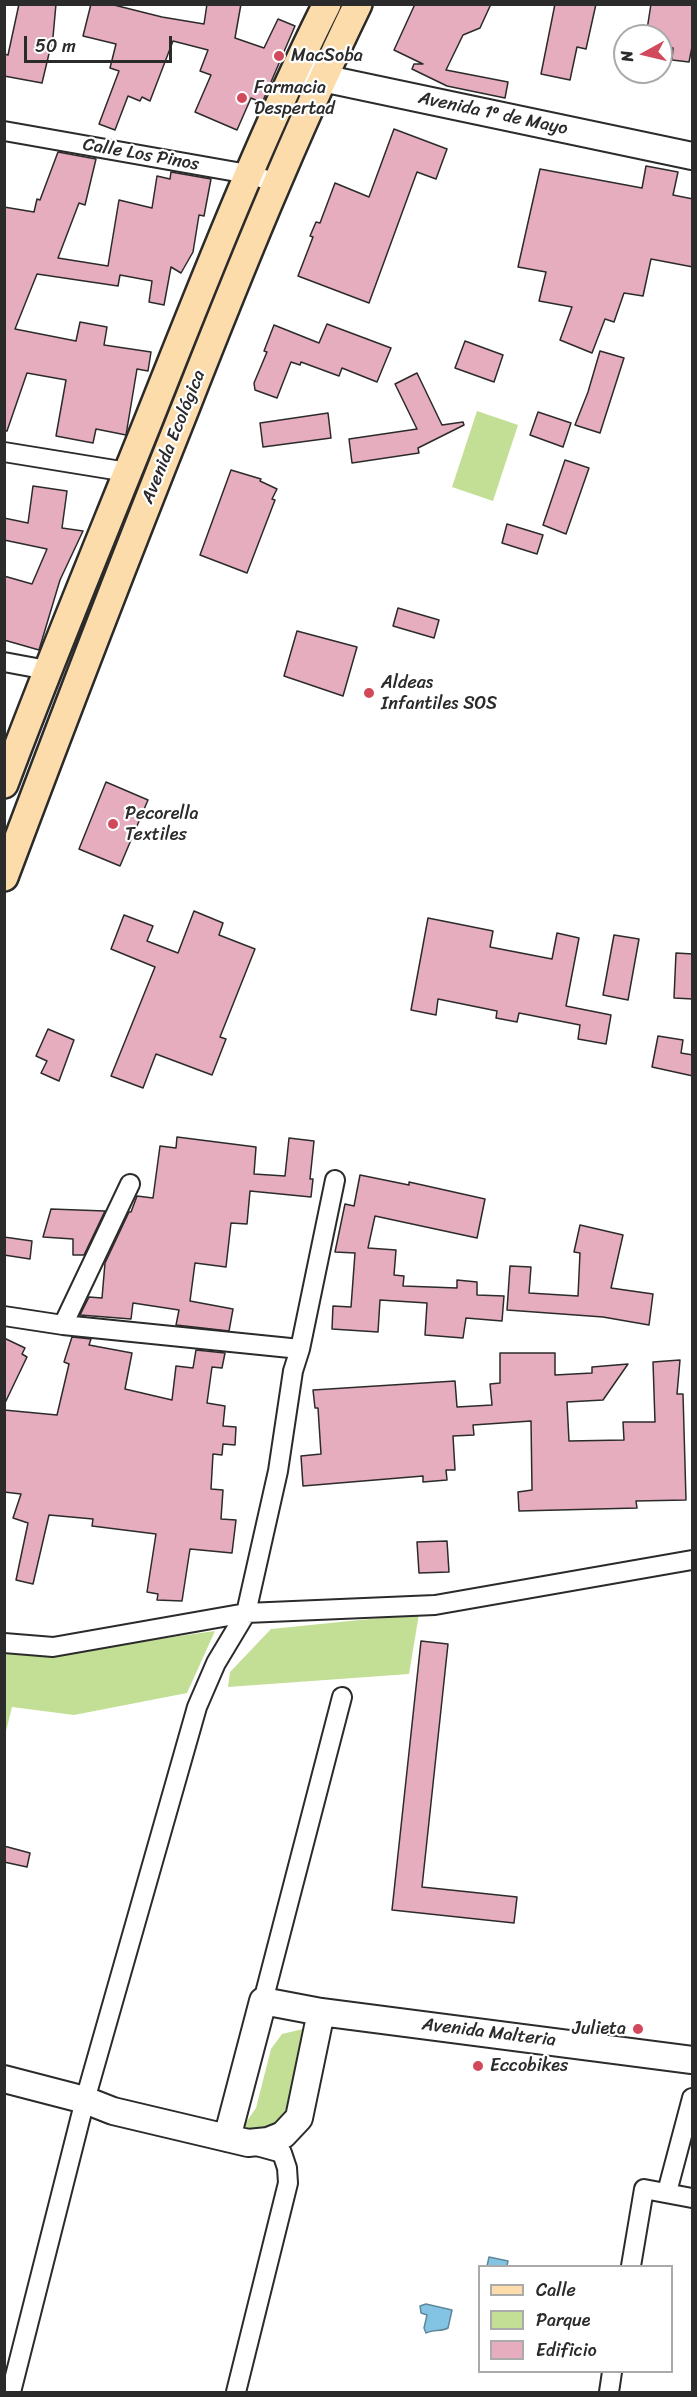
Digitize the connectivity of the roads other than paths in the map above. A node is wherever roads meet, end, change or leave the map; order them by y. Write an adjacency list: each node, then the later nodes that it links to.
1 (327, 4): 3 (main road, Avenida Ecológica)
2 (358, 4): 4 (main road, Avenida Ecológica)
3 (296, 68): 4 (street, Avenida 1º de Mayo); 7 (main road, Avenida Ecológica)
4 (322, 78): 6 (street, Avenida 1º de Mayo); 8 (main road, Avenida Ecológica)
5 (4, 131): 7 (street, Calle Los Pinos)
6 (693, 156)
7 (248, 174): 8 (street, Calle Los Pinos); 10 (main road, Avenida Ecológica)
8 (277, 183): 14 (main road, Avenida Ecológica)
9 (4, 452): 10 (street)
10 (128, 472): 12 (main road, Avenida Ecológica)
11 (4, 662): 12 (street)
12 (47, 670): 13 (main road, Avenida Ecológica)
13 (4, 784)
14 (4, 877)
15 (335, 1180): 19 (street)
16 (130, 1184): 18 (street)
17 (4, 1316): 18 (street)
18 (63, 1325): 19 (street)
19 (300, 1349): 21 (street)
20 (693, 1560): 21 (street)
21 (246, 1613): 22 (street); 29 (street)
22 (4, 1643)
23 (342, 1698): 24 (street)
24 (263, 2001): 25 (street, Avenida Malteria); 30 (street)
25 (321, 2012): 26 (street, Avenida Malteria); 30 (street)
26 (693, 2060)
27 (4, 2079): 29 (street)
28 (693, 2098): 31 (street)
29 (85, 2100): 30 (street); 35 (street)
30 (237, 2141): 36 (street)
31 (667, 2192): 32 (street); 33 (street)
32 (693, 2198)
33 (631, 2265)
34 (612, 2373): 37 (street)
35 (11, 2392)
36 (236, 2392)
37 (609, 2392)

